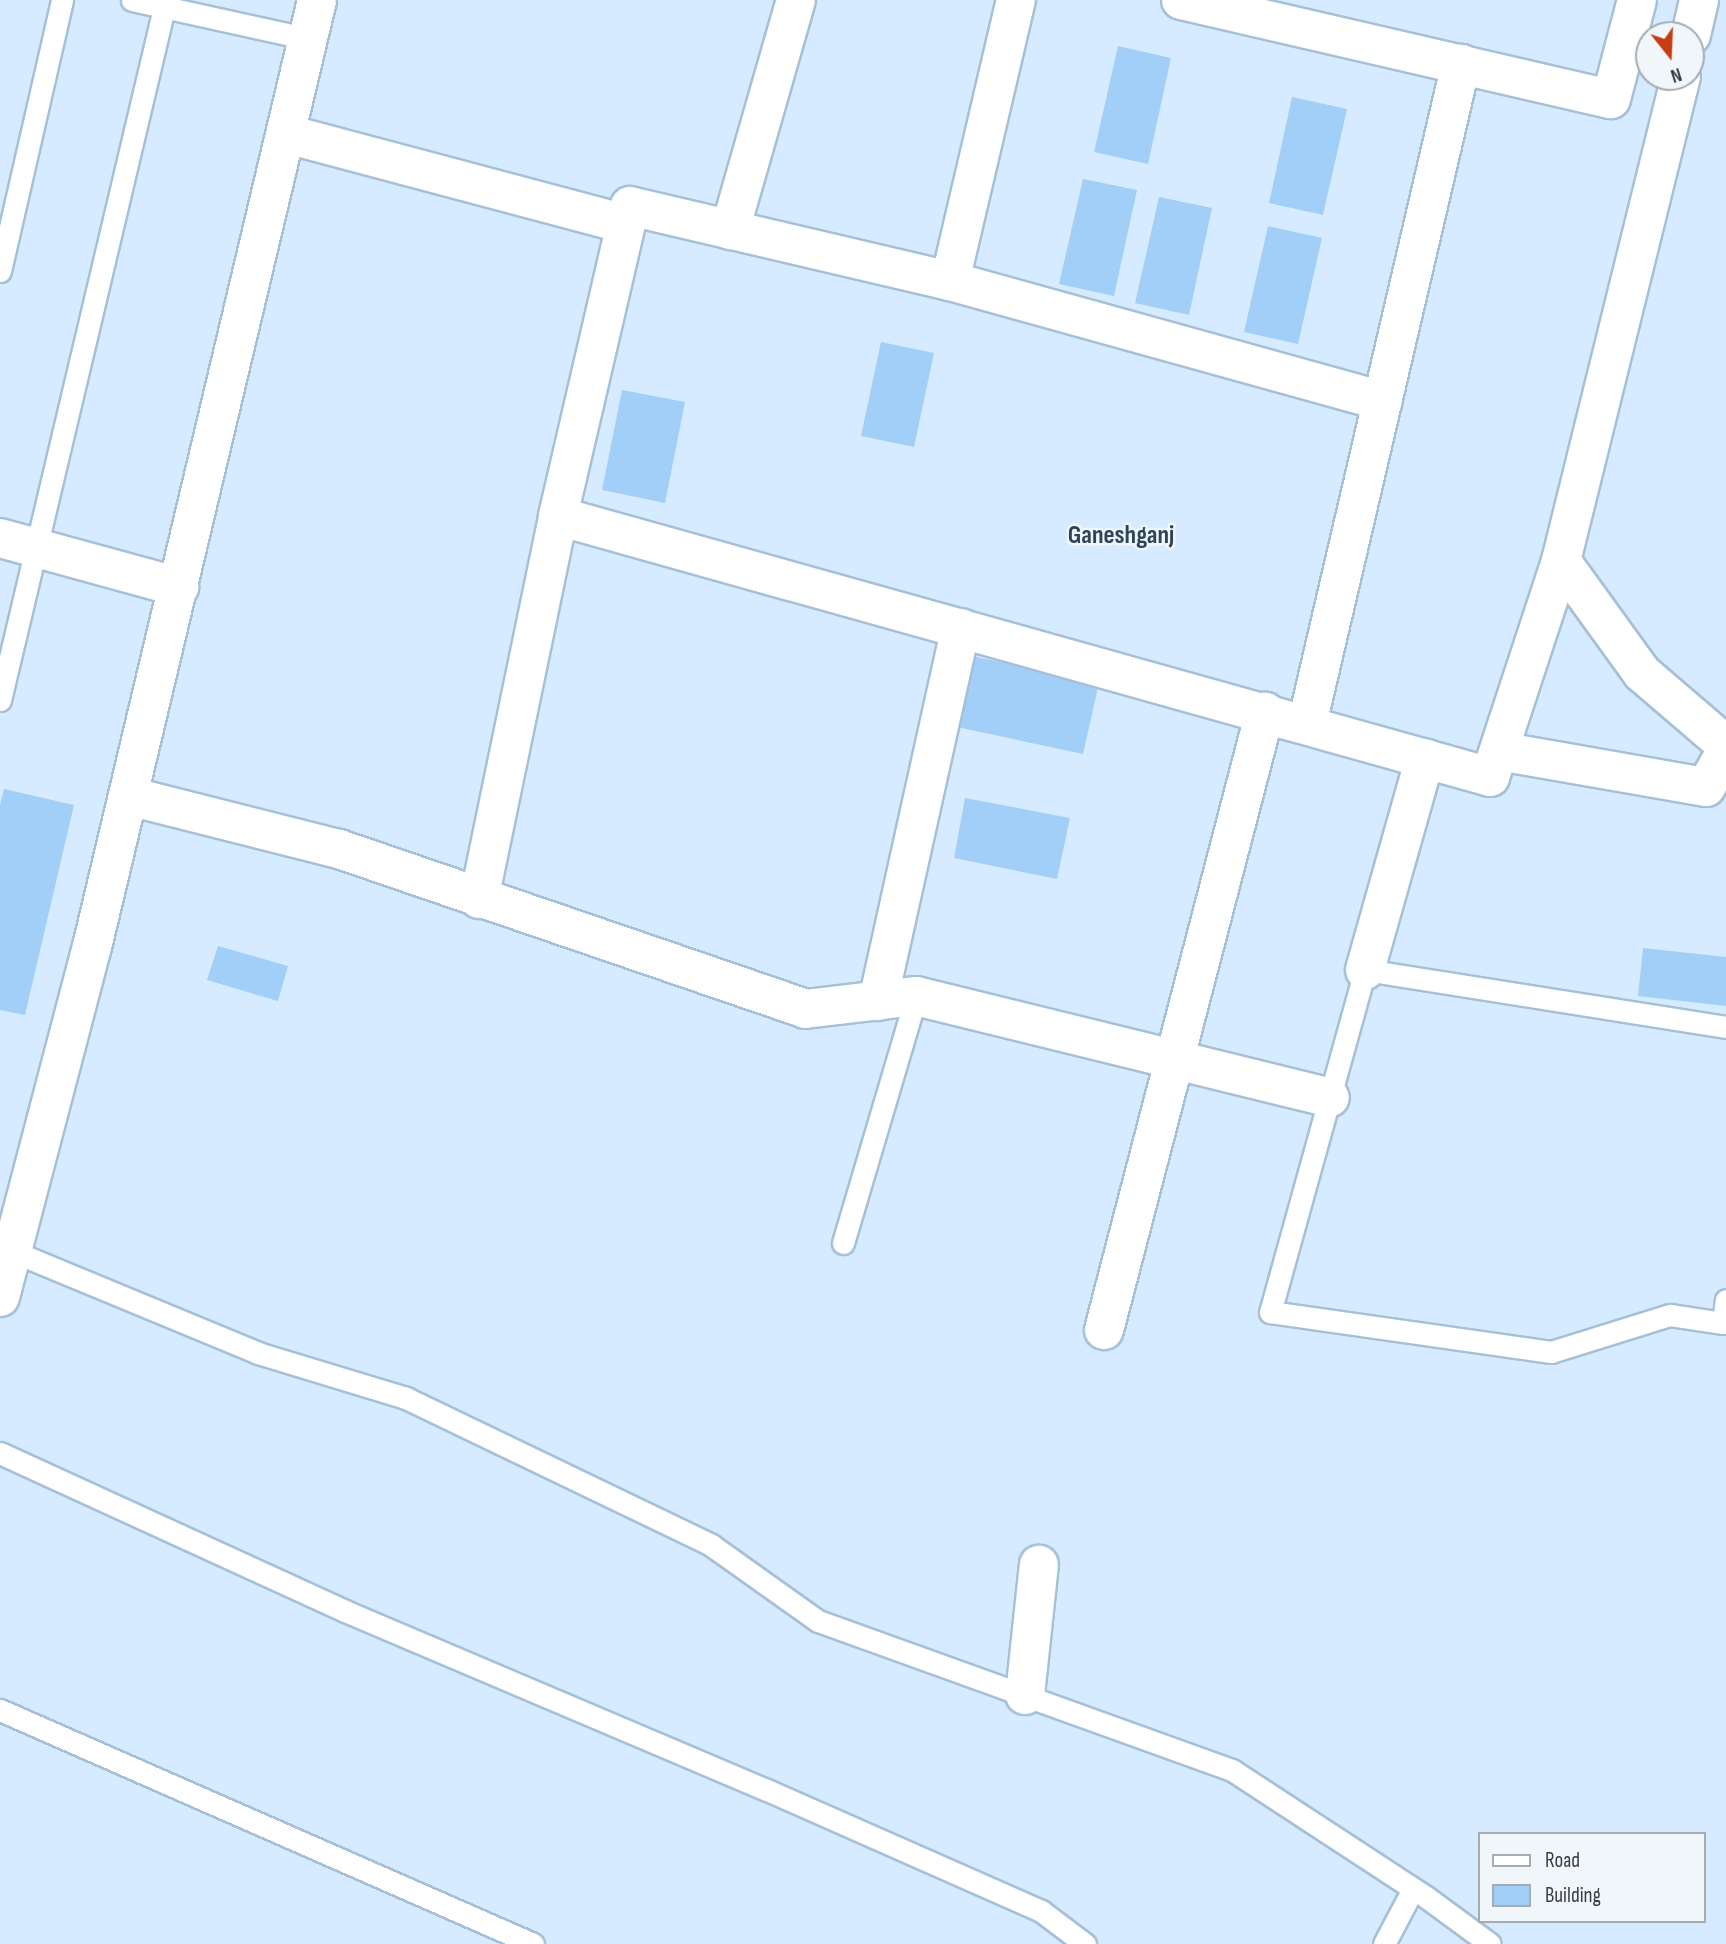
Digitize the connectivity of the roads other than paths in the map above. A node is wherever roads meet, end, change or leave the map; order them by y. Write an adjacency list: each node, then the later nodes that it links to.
1 (62, 0): 17 (lane)
2 (132, 0): 9 (lane)
3 (317, 0): 11 (street)
4 (796, 0): 16 (street)
5 (1016, 0): 18 (street)
6 (1181, 0): 12 (street)
7 (1637, 0): 12 (street)
8 (1699, 0): 10 (street)
9 (164, 8): 11 (lane); 22 (lane)
10 (1694, 21)
11 (309, 39): 14 (street)
12 (1461, 64): 19 (street)
13 (1678, 91): 23 (street)
14 (287, 134): 15 (street); 24 (street)
15 (625, 223): 16 (street); 20 (street)
16 (730, 230): 18 (street)
17 (0, 271)
18 (950, 281): 19 (street)
19 (1383, 401): 28 (street)
20 (558, 516): 25 (street); 34 (street)
21 (0, 538): 22 (street)
22 (37, 548): 24 (street); 26 (lane)
23 (1561, 561): 29 (street); 30 (street)
24 (179, 587): 33 (street)
25 (961, 628): 27 (street); 37 (street)
26 (0, 700)
27 (1265, 712): 28 (street); 39 (street)
28 (1307, 724): 32 (street)
29 (1726, 745)
30 (1499, 751): 31 (street); 32 (street)
31 (1726, 751)
32 (1424, 758): 35 (street)
33 (129, 796): 34 (street); 41 (street)
34 (479, 899): 37 (street)
35 (1365, 971): 38 (lane); 40 (lane)
36 (915, 996): 37 (street); 39 (street); 42 (lane)
37 (878, 1001)
38 (1726, 1027)
39 (1175, 1059): 40 (street); 45 (street)
40 (1330, 1098): 44 (lane)
41 (11, 1231): 43 (street); 48 (lane)
42 (843, 1242)
43 (0, 1297)
44 (1726, 1300)
45 (1104, 1330)
46 (0, 1453): 52 (lane)
47 (1039, 1565): 48 (street)
48 (1025, 1695): 50 (lane)
49 (0, 1710): 51 (lane)
50 (1413, 1889): 53 (lane); 54 (lane)
51 (533, 1944)
52 (1085, 1944)
53 (1384, 1944)
54 (1490, 1944)

